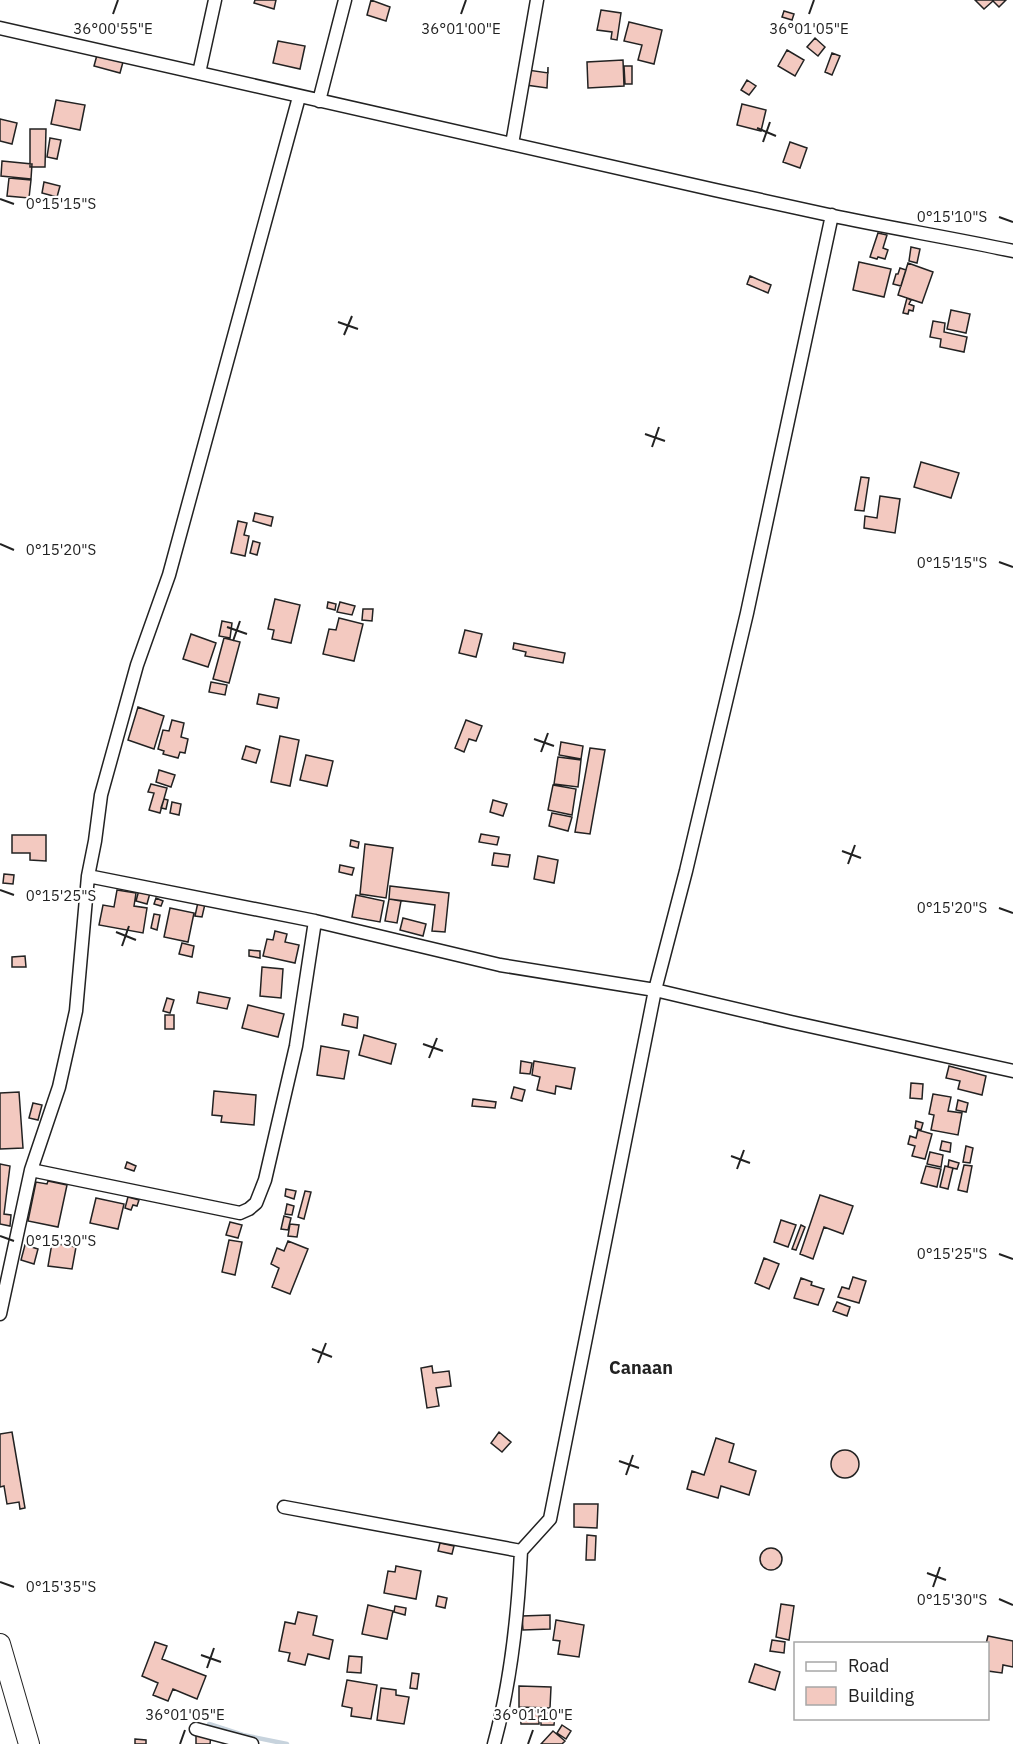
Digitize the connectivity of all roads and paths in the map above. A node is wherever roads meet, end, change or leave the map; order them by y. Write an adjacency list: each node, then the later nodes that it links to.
1 (215, 0): 5 (street)
2 (345, 0): 7 (street)
3 (537, 0): 8 (street)
4 (0, 28): 5 (street)
5 (200, 73): 6 (street)
6 (299, 97): 7 (street); 11 (street)
7 (319, 101): 8 (street)
8 (512, 144): 9 (street)
9 (832, 215): 10 (street); 13 (street)
10 (1013, 251)
11 (88, 876): 12 (street); 15 (street)
12 (315, 921): 13 (street); 15 (street)
13 (655, 990): 14 (street); 18 (street)
14 (1013, 1071)
15 (31, 1170): 16 (street)
16 (0, 1314)
17 (284, 1507): 18 (street)
18 (521, 1551): 24 (street)
19 (0, 1644): 20 (main road)
20 (3, 1671): 22 (main road)
21 (196, 1729): 23 (street)
22 (29, 1744)
23 (252, 1744)
24 (494, 1744)

